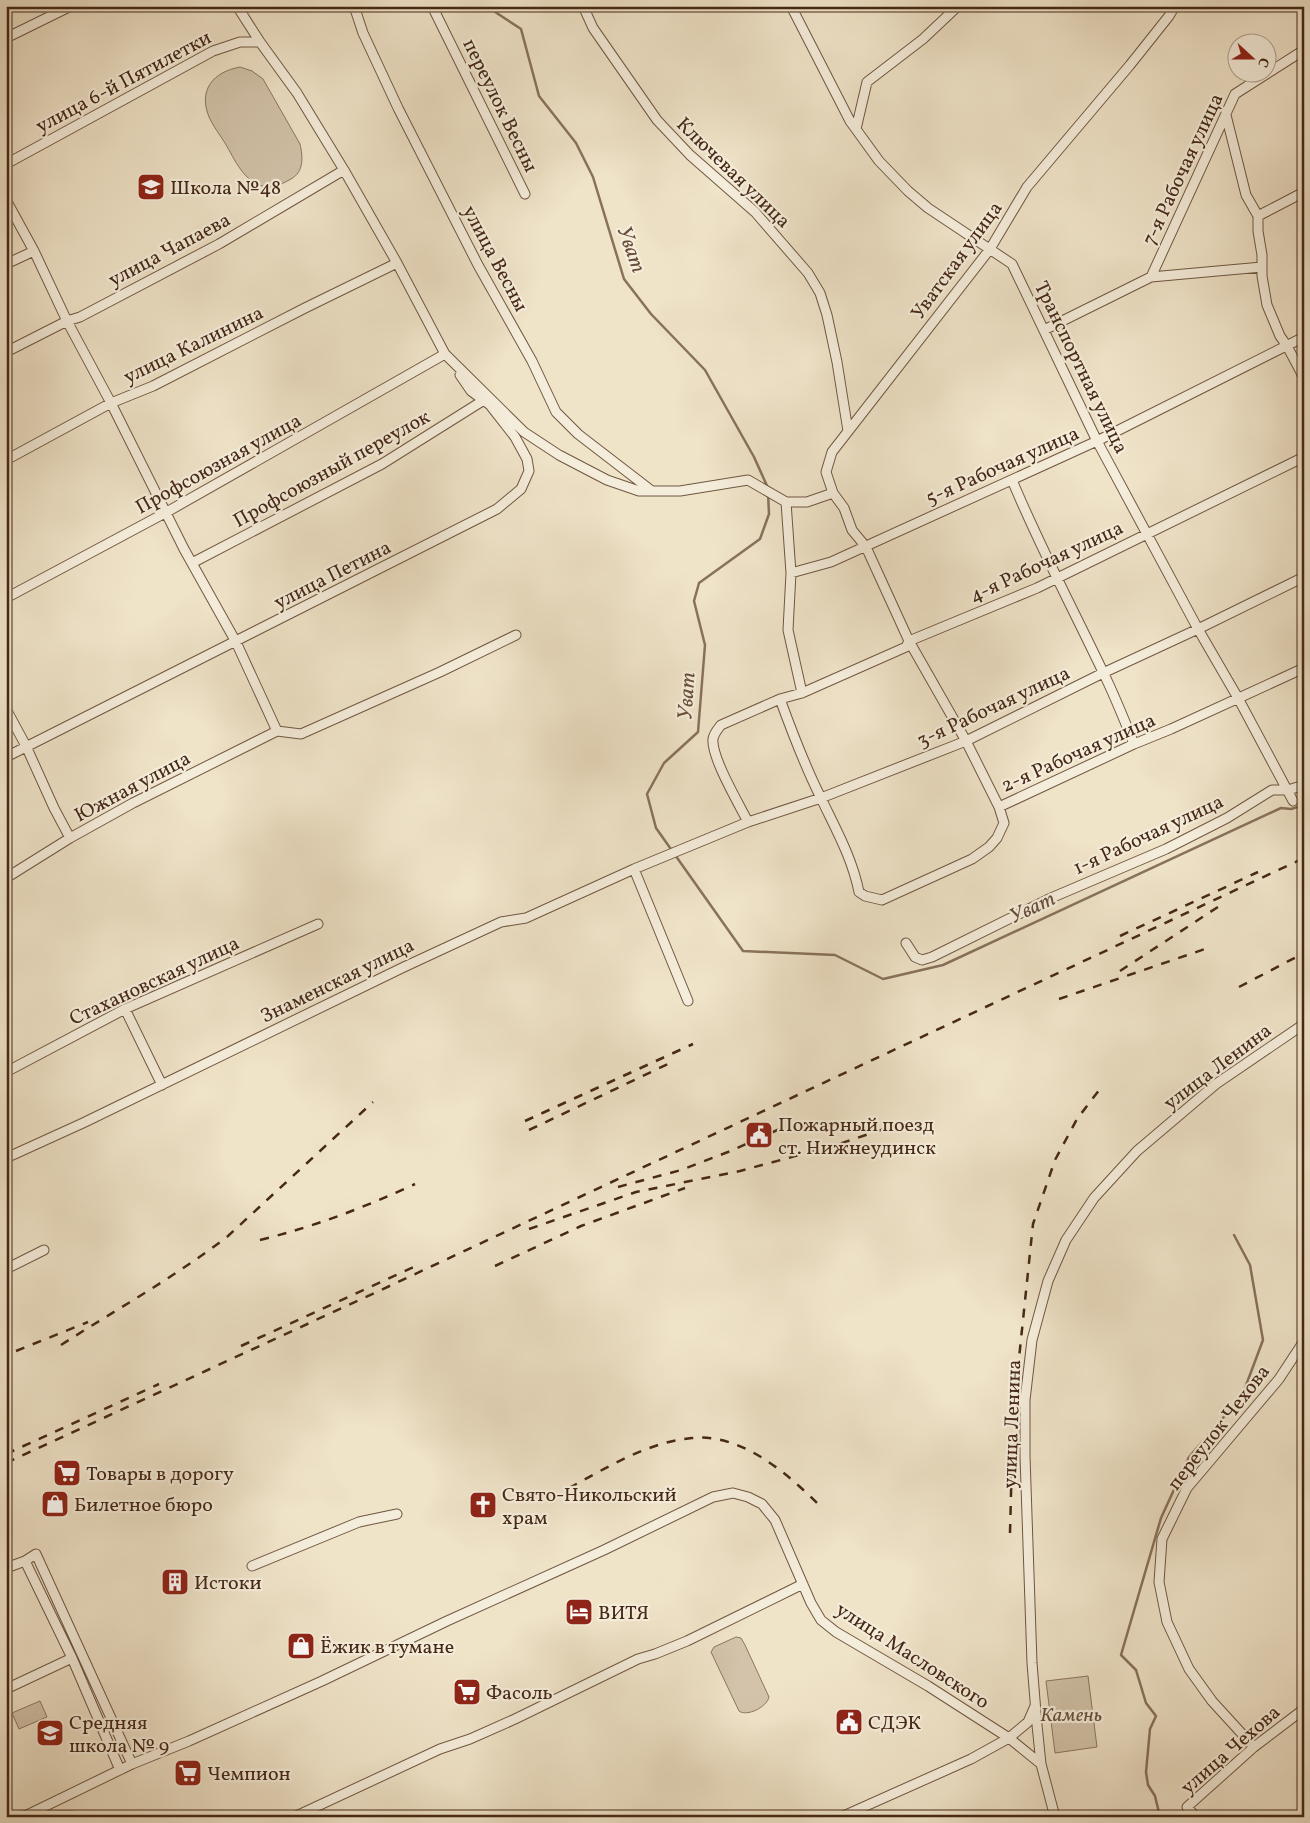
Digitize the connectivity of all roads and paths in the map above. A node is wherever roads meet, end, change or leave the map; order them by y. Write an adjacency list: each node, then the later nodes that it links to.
1 (71, 6): 9 (street)
2 (237, 6): 10 (street)
3 (354, 6): 40 (street, улица Весны)
4 (432, 6): 17 (street, переулок Весны)
5 (583, 6): 35 (street, Ключевая улица)
6 (791, 6): 13 (street, Транспортная улица)
7 (958, 6): 13 (street)
8 (1174, 6): 20 (street, Уватская улица)
9 (6, 38)
10 (260, 42): 14 (street, улица 6-й Пятилетки); 15 (street)
11 (1304, 50): 12 (street, 7-я Рабочая улица)
12 (1226, 115): 19 (street); 25 (street, 7-я Рабочая улица)
13 (856, 129): 20 (street, Транспортная улица)
14 (6, 164)
15 (344, 170): 22 (street); 26 (street, улица Чапаева)
16 (1304, 192): 19 (street)
17 (525, 194)
18 (6, 200): 21 (street)
19 (1258, 216): 24 (street)
20 (990, 249): 27 (street, Транспортная улица); 35 (street, Уватская улица)
21 (34, 251): 23 (street); 26 (street)
22 (398, 263): 31 (street); 34 (street, улица Калинина)
23 (6, 264)
24 (1262, 267): 25 (street); 29 (street)
25 (1151, 277): 27 (street)
26 (67, 321): 30 (street, улица Чапаева); 34 (street)
27 (1044, 330): 36 (street, Транспортная улица)
28 (1304, 337): 29 (street, 5-я Рабочая улица)
29 (1287, 346): 32 (street); 36 (street, 5-я Рабочая улица)
30 (6, 352)
31 (445, 354): 33 (street, улица Петина); 40 (street); 43 (street, Профсоюзная улица)
32 (1304, 378)
33 (484, 400): 46 (street, Профсоюзный переулок); 54 (street, улица Петина)
34 (111, 403): 38 (street, улица Калинина); 43 (street)
35 (848, 431): 41 (street, Уватская улица)
36 (1098, 441): 39 (street, 5-я Рабочая улица); 44 (street, Транспортная улица)
37 (1304, 457): 44 (street, 4-я Рабочая улица)
38 (6, 460)
39 (1012, 480): 45 (street, 5-я Рабочая улица); 49 (street)
40 (652, 491): 42 (street)
41 (833, 493): 42 (street); 45 (street, Уватская улица)
42 (786, 502): 47 (street)
43 (166, 513): 46 (street); 50 (street, Профсоюзная улица)
44 (1148, 533): 49 (street, 4-я Рабочая улица); 51 (street, Транспортная улица)
45 (866, 547): 47 (street, 5-я Рабочая улица); 53 (street, Уватская улица)
46 (192, 563): 54 (street)
47 (791, 573): 57 (street)
48 (1304, 578): 51 (street, 3-я Рабочая улица)
49 (1056, 579): 53 (street, 4-я Рабочая улица); 56 (street)
50 (6, 598)
51 (1198, 630): 56 (street, 3-я Рабочая улица); 58 (street, Транспортная улица)
52 (516, 635): 61 (street)
53 (909, 641): 57 (street, 4-я Рабочая улица); 62 (street, Уватская улица)
54 (236, 642): 61 (street); 64 (street, улица Петина)
55 (1304, 668): 58 (street, 2-я Рабочая улица)
56 (1104, 672): 62 (street, 3-я Рабочая улица); 63 (street)
57 (802, 693): 59 (street, 4-я Рабочая улица)
58 (1238, 698): 63 (street, 2-я Рабочая улица); 67 (street, Транспортная улица)
59 (780, 699): 68 (street); 71 (street, 4-я Рабочая улица)
60 (6, 709): 64 (street)
61 (277, 731): 72 (street, Южная улица)
62 (966, 741): 68 (street, 3-я Рабочая улица); 70 (street, Уватская улица)
63 (1134, 744): 70 (street, 2-я Рабочая улица)
64 (26, 746): 65 (street, улица Петина); 72 (street)
65 (6, 757)
66 (1304, 786): 67 (street, 1-я Рабочая улица)
67 (1288, 790): 69 (street, Транспортная улица); 77 (street, 1-я Рабочая улица)
68 (821, 798): 70 (street, 2-я Рабочая улица); 71 (street, 3-я Рабочая улица)
69 (1293, 801)
70 (999, 807)
71 (748, 822): 73 (street, 3-я Рабочая улица)
72 (70, 838): 75 (street, Южная улица)
73 (689, 848): 74 (street, Знаменская улица)
74 (634, 869): 78 (street); 82 (street, Знаменская улица)
75 (6, 878)
76 (318, 924): 79 (street, Стахановская улица)
77 (906, 943)
78 (688, 1001)
79 (125, 1009): 81 (street, Стахановская улица); 82 (street)
80 (1304, 1024): 94 (street, улица Ленина)
81 (6, 1072)
82 (162, 1085): 83 (street, Знаменская улица)
83 (6, 1158)
84 (44, 1250): 85 (street)
85 (6, 1269)
86 (1304, 1341): 97 (street, переулок Чехова)
87 (397, 1514): 89 (street)
88 (25, 1561): 90 (street); 92 (street); 98 (street)
89 (252, 1566)
90 (6, 1568)
91 (803, 1584): 96 (street, улица Масловского); 98 (street, улица Масловского); 103 (street)
92 (72, 1658): 93 (street); 100 (street)
93 (6, 1689)
94 (1036, 1705): 96 (street); 99 (street, улица Ленина)
95 (1304, 1709): 97 (street, улица Чехова)
96 (1009, 1738): 99 (street, улица Масловского); 104 (street)
97 (1254, 1747): 106 (street, улица Чехова)
98 (132, 1764): 100 (street, улица Масловского)
99 (1041, 1764): 105 (street, улица Ленина)
100 (120, 1770): 101 (street, улица Масловского)
101 (24, 1816): 102 (street, улица Масловского)
102 (68, 1816)
103 (294, 1817)
104 (841, 1817)
105 (1055, 1817)
106 (1196, 1817)

